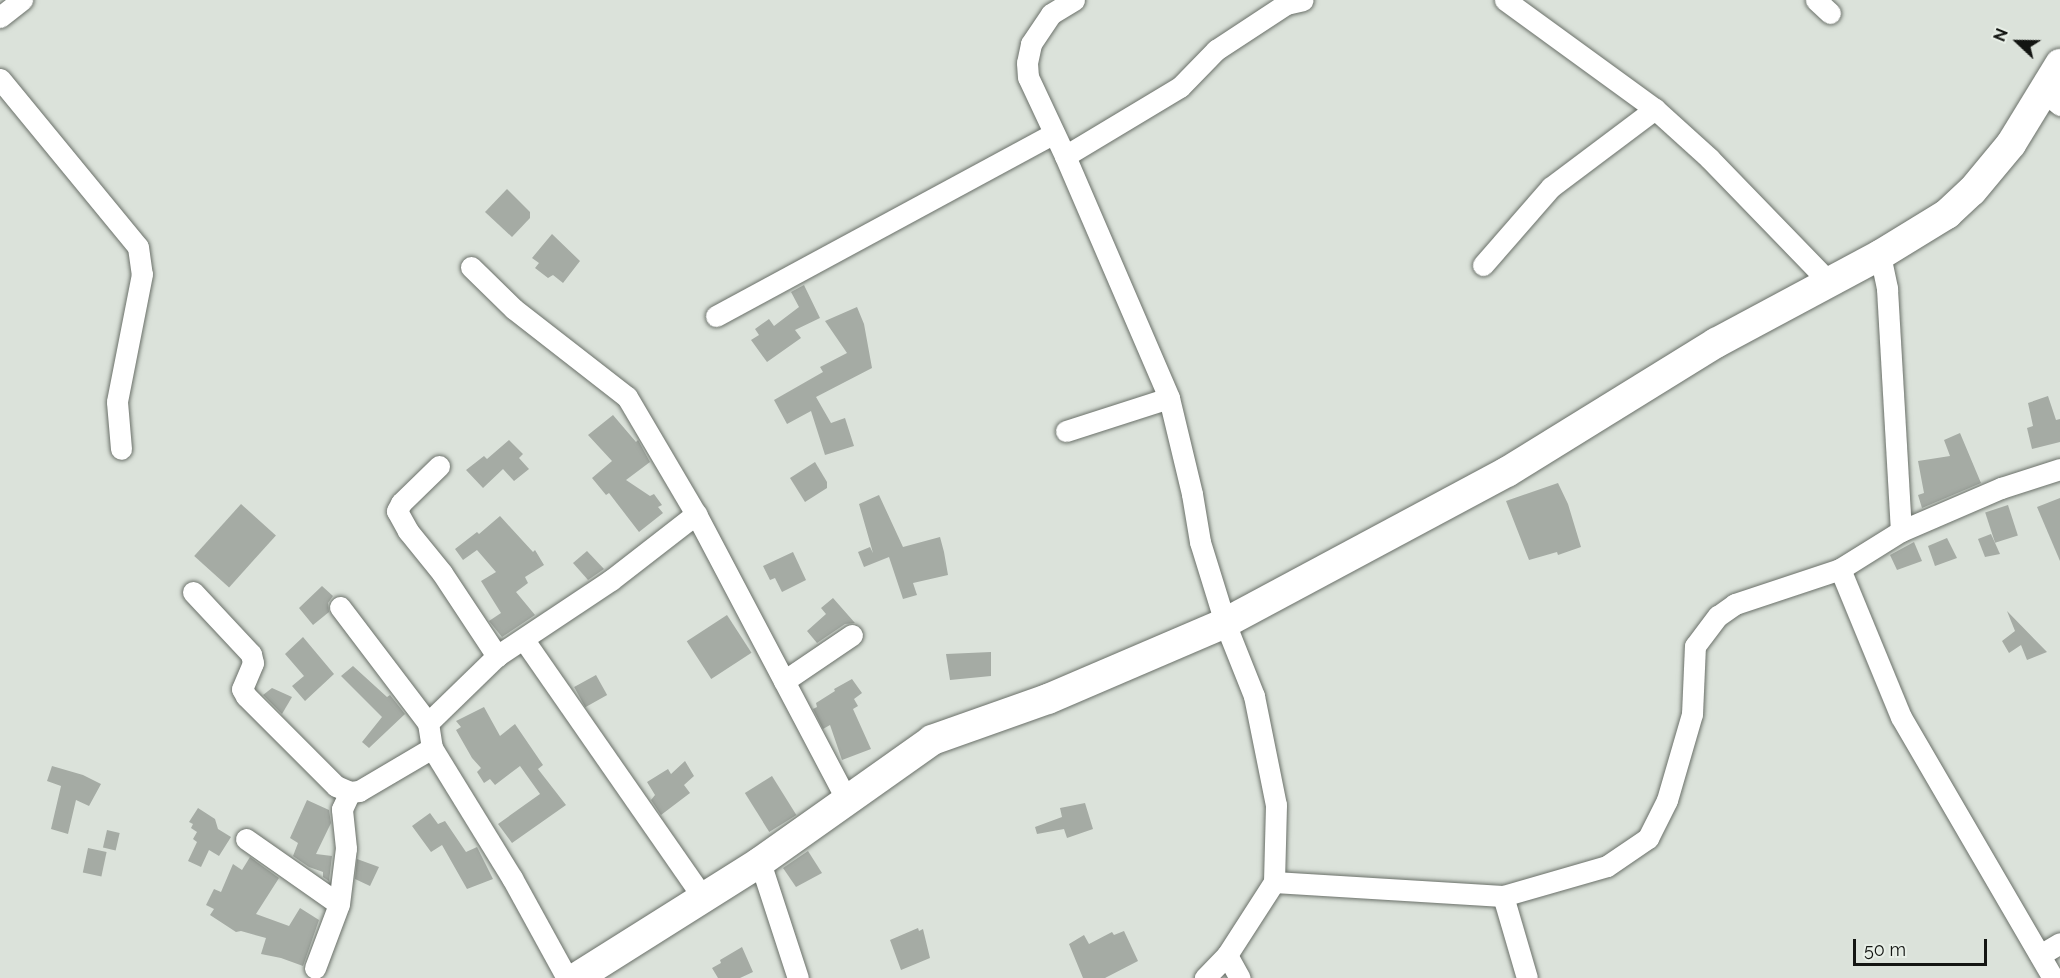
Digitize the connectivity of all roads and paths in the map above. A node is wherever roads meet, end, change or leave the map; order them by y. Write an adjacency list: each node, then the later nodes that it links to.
1 (22, 0): 5 (street)
2 (1074, 0): 10 (street)
3 (1303, 0): 11 (street)
4 (1505, 0): 9 (street)
5 (0, 16)
6 (2060, 64): 8 (street)
7 (0, 79): 19 (street)
8 (2052, 99): 12 (street)
9 (1654, 109): 13 (street); 15 (street)
10 (1054, 133): 11 (street); 16 (street)
11 (1065, 156): 17 (street)
12 (1880, 255): 15 (street); 23 (street)
13 (1484, 265)
14 (471, 267): 22 (street)
15 (1830, 283): 27 (street)
16 (716, 316)
17 (1169, 398): 18 (street); 27 (street)
18 (1066, 431)
19 (121, 449)
20 (439, 466): 30 (street)
21 (2060, 469): 23 (street)
22 (696, 514): 29 (street); 31 (street)
23 (1901, 531): 24 (street)
24 (1840, 569): 39 (street); 44 (street)
25 (193, 592): 34 (street)
26 (340, 607): 32 (street)
27 (1225, 623): 35 (street); 38 (street)
28 (852, 635): 31 (street)
29 (524, 640): 30 (street); 40 (street)
30 (496, 656): 32 (street)
31 (784, 681): 35 (street)
32 (428, 723): 33 (street)
33 (432, 748): 34 (street); 46 (street)
34 (350, 792): 41 (street)
35 (848, 801): 37 (street)
36 (246, 840): 41 (street)
37 (760, 862): 40 (street); 48 (street)
38 (1274, 882): 39 (street); 43 (street)
39 (1503, 896): 51 (street)
40 (704, 899): 47 (street)
41 (339, 904): 45 (street)
42 (2060, 943): 44 (street)
43 (1227, 955): 49 (street); 50 (street)
44 (2040, 955): 52 (street)
45 (315, 968)
46 (567, 978)
47 (576, 978)
48 (798, 978)
49 (1205, 978)
50 (1240, 978)
51 (1527, 978)
52 (2053, 978)

